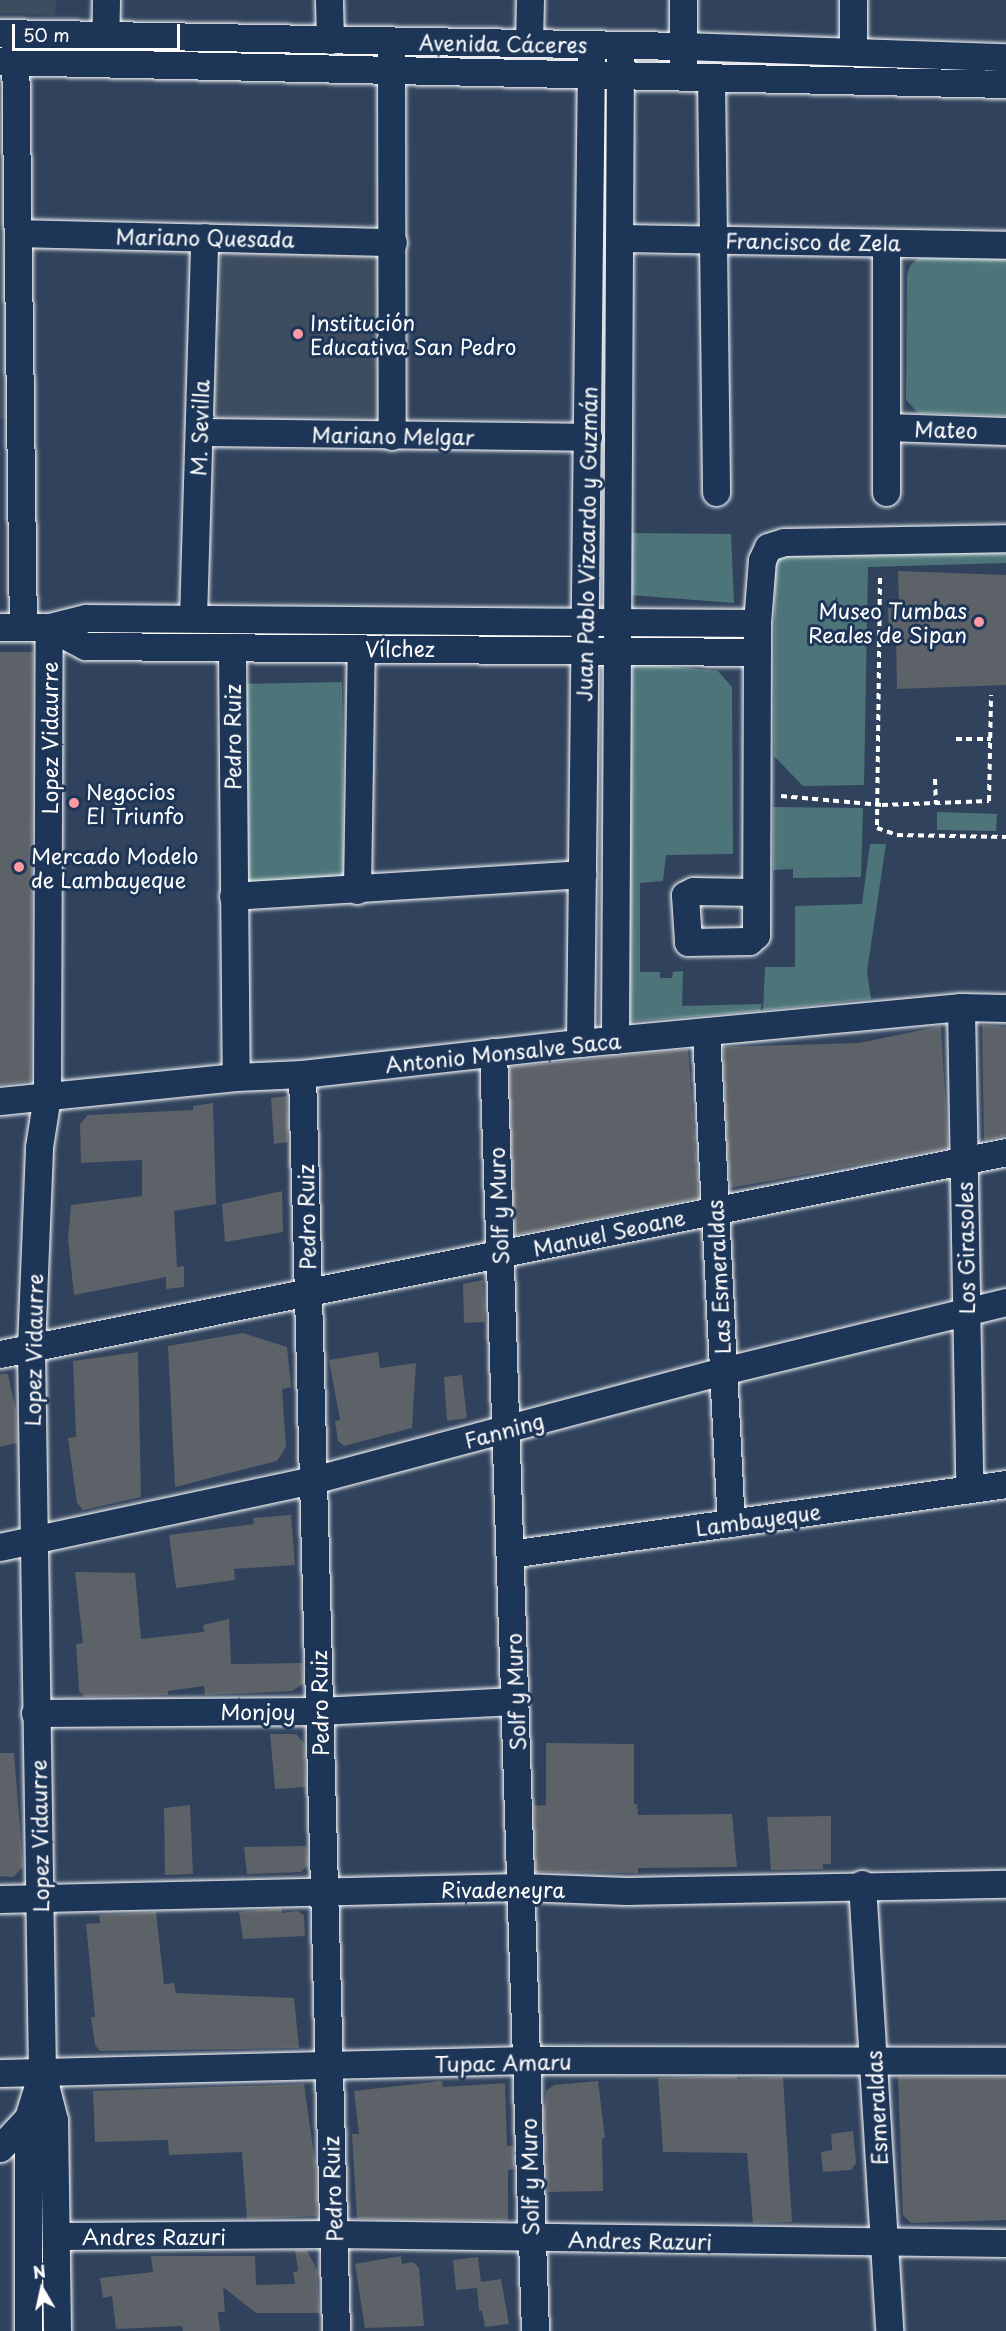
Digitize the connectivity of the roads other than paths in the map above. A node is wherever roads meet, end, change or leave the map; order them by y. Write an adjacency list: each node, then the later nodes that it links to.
1 (106, 0): 7 (street)
2 (329, 0): 8 (street)
3 (530, 0): 10 (street)
4 (682, 0): 13 (street)
5 (853, 0): 14 (street)
6 (7, 34): 7 (street, Avenida Cáceres); 16 (street, Lopez Vidaurre)
7 (105, 36): 8 (street, Avenida Cáceres); 17 (street)
8 (330, 40): 9 (street, Avenida Cáceres)
9 (391, 41): 10 (street, Avenida Cáceres); 18 (street)
10 (529, 44): 11 (street, Avenida Cáceres)
11 (591, 45): 12 (street, Avenida Cáceres); 19 (street, Juan Pablo Vizcardo y Guzmán)
12 (620, 45): 13 (street, Avenida Cáceres); 20 (street, Juan Pablo Vizcardo y Guzmán)
13 (683, 46): 14 (street, Avenida Cáceres); 21 (street)
14 (853, 50): 15 (street, Avenida Cáceres)
15 (1006, 57)
16 (8, 61): 17 (street, Avenida Cáceres); 24 (street, Lopez Vidaurre)
17 (105, 63): 18 (street, Avenida Cáceres)
18 (391, 69): 19 (street, Avenida Cáceres); 28 (street)
19 (590, 74): 20 (street, Avenida Cáceres); 35 (street, Juan Pablo Vizcardo y Guzmán)
20 (620, 75): 21 (street, Avenida Cáceres); 26 (street, Juan Pablo Vizcardo y Guzmán)
21 (683, 76): 22 (street, Avenida Cáceres)
22 (711, 77): 23 (street, Avenida Cáceres); 27 (street)
23 (1006, 84)
24 (18, 232): 25 (street, Mariano Quesada); 36 (street, Lopez Vidaurre)
25 (204, 237): 28 (street, Mariano Quesada); 33 (street, M. Sevilla)
26 (621, 238): 27 (street, Francisco de Zela); 42 (street, Juan Pablo Vizcardo y Guzmán)
27 (710, 240): 29 (street, Francisco de Zela); 37 (street)
28 (393, 242): 34 (street)
29 (886, 243): 30 (street, Francisco de Zela); 31 (street)
30 (1006, 245)
31 (886, 427): 32 (street, Mateo); 38 (street)
32 (1006, 431)
33 (199, 432): 34 (street, Mariano Melgar); 40 (street, M. Sevilla)
34 (392, 436): 35 (street, Mariano Melgar)
35 (588, 437): 41 (street, Juan Pablo Vizcardo y Guzmán)
36 (10, 439): 44 (street, Lopez Vidaurre)
37 (716, 492)
38 (886, 492)
39 (1006, 538): 43 (street)
40 (193, 618): 41 (street, Vílchez); 44 (street, Vílchez)
41 (585, 620): 42 (street, Vílchez); 47 (street, Juan Pablo Vizcardo y Guzmán)
42 (616, 620): 43 (street, Vílchez); 48 (street, Juan Pablo Vizcardo y Guzmán)
43 (757, 623): 49 (street)
44 (24, 627): 46 (street, Vílchez); 62 (street, Lopez Vidaurre)
45 (361, 648): 46 (street, Vílchez); 47 (street, Vílchez); 51 (street)
46 (232, 649): 53 (street, Pedro Ruiz)
47 (585, 649): 48 (street, Vílchez); 50 (street, Juan Pablo Vizcardo y Guzmán)
48 (616, 649): 49 (street, Vílchez); 57 (street, Juan Pablo Vizcardo y Guzmán)
49 (757, 652): 52 (street)
50 (582, 874): 51 (street); 58 (street, Juan Pablo Vizcardo y Guzmán)
51 (357, 890): 53 (street)
52 (754, 892)
53 (233, 896): 61 (street, Pedro Ruiz)
54 (961, 1007): 55 (street, Antonio Monsalve Saca); 56 (street, Antonio Monsalve Saca); 65 (street, Los Girasoles)
55 (1006, 1008)
56 (706, 1032): 57 (street, Antonio Monsalve Saca); 66 (street, Las Esmeraldas)
57 (615, 1040): 58 (street, Antonio Monsalve Saca)
58 (580, 1043): 59 (street, Antonio Monsalve Saca)
59 (493, 1052): 60 (street, Antonio Monsalve Saca); 67 (street, Solf y Muro)
60 (302, 1074): 61 (street, Antonio Monsalve Saca); 68 (street, Pedro Ruiz)
61 (236, 1077): 62 (street, Antonio Monsalve Saca)
62 (47, 1096): 63 (street, Antonio Monsalve Saca); 71 (street, Lopez Vidaurre)
63 (0, 1101)
64 (1006, 1152): 65 (street, Manuel Seoane)
65 (963, 1159): 66 (street, Manuel Seoane); 70 (street, Los Girasoles)
66 (715, 1208): 67 (street, Manuel Seoane); 73 (street, Las Esmeraldas)
67 (499, 1256): 68 (street, Manuel Seoane); 74 (street, Solf y Muro)
68 (308, 1289): 71 (street, Manuel Seoane); 75 (street, Pedro Ruiz)
69 (1006, 1302): 70 (street, Fanning)
70 (966, 1311): 73 (street, Fanning); 77 (street, Los Girasoles)
71 (31, 1347): 72 (street, Manuel Seoane); 79 (street, Lopez Vidaurre)
72 (0, 1354)
73 (723, 1371): 74 (street, Fanning); 78 (street, Las Esmeraldas)
74 (506, 1429): 75 (street, Fanning); 81 (street, Solf y Muro)
75 (313, 1480): 79 (street, Fanning); 83 (street, Pedro Ruiz)
76 (1006, 1484): 77 (street, Lambayeque)
77 (969, 1489): 78 (street, Lambayeque)
78 (730, 1523): 81 (street, Lambayeque)
79 (32, 1539): 80 (street, Fanning); 84 (street, Lopez Vidaurre)
80 (0, 1547)
81 (510, 1554): 82 (street, Solf y Muro)
82 (515, 1701): 83 (street, Monjoy); 87 (street, Solf y Muro)
83 (319, 1710): 84 (street, Monjoy); 88 (street, Pedro Ruiz)
84 (36, 1713): 90 (street, Lopez Vidaurre)
85 (862, 1884): 86 (street, Rivadeneyra); 87 (street, Rivadeneyra); 93 (street, Esmeraldas)
86 (1006, 1884)
87 (522, 1887): 88 (street, Rivadeneyra); 91 (street, Solf y Muro)
88 (324, 1891): 90 (street, Rivadeneyra); 94 (street, Pedro Ruiz)
89 (0, 1899): 90 (street, Rivadeneyra)
90 (40, 1900): 96 (street, Lopez Vidaurre)
91 (528, 2060): 93 (street, Tupac Amaru); 94 (street, Tupac Amaru); 101 (street, Solf y Muro)
92 (1006, 2061): 93 (street, Tupac Amaru)
93 (873, 2063): 103 (street, Esmeraldas)
94 (328, 2066): 96 (street, Tupac Amaru); 99 (street, Pedro Ruiz)
95 (0, 2073): 96 (street, Tupac Amaru)
96 (42, 2073): 97 (street, Lopez Vidaurre); 100 (street, Lopez Vidaurre)
97 (28, 2118): 98 (street); 104 (street, Lopez Vidaurre)
98 (0, 2148)
99 (333, 2234): 100 (street, Andres Razuri); 101 (street, Andres Razuri); 106 (street, Pedro Ruiz)
100 (57, 2236): 105 (street, Lopez Vidaurre)
101 (530, 2239): 103 (street, Andres Razuri); 107 (street, Solf y Muro)
102 (1006, 2243): 103 (street, Andres Razuri)
103 (884, 2244): 108 (street, Esmeraldas)
104 (28, 2331)
105 (57, 2331)
106 (336, 2331)
107 (535, 2331)
108 (889, 2331)

